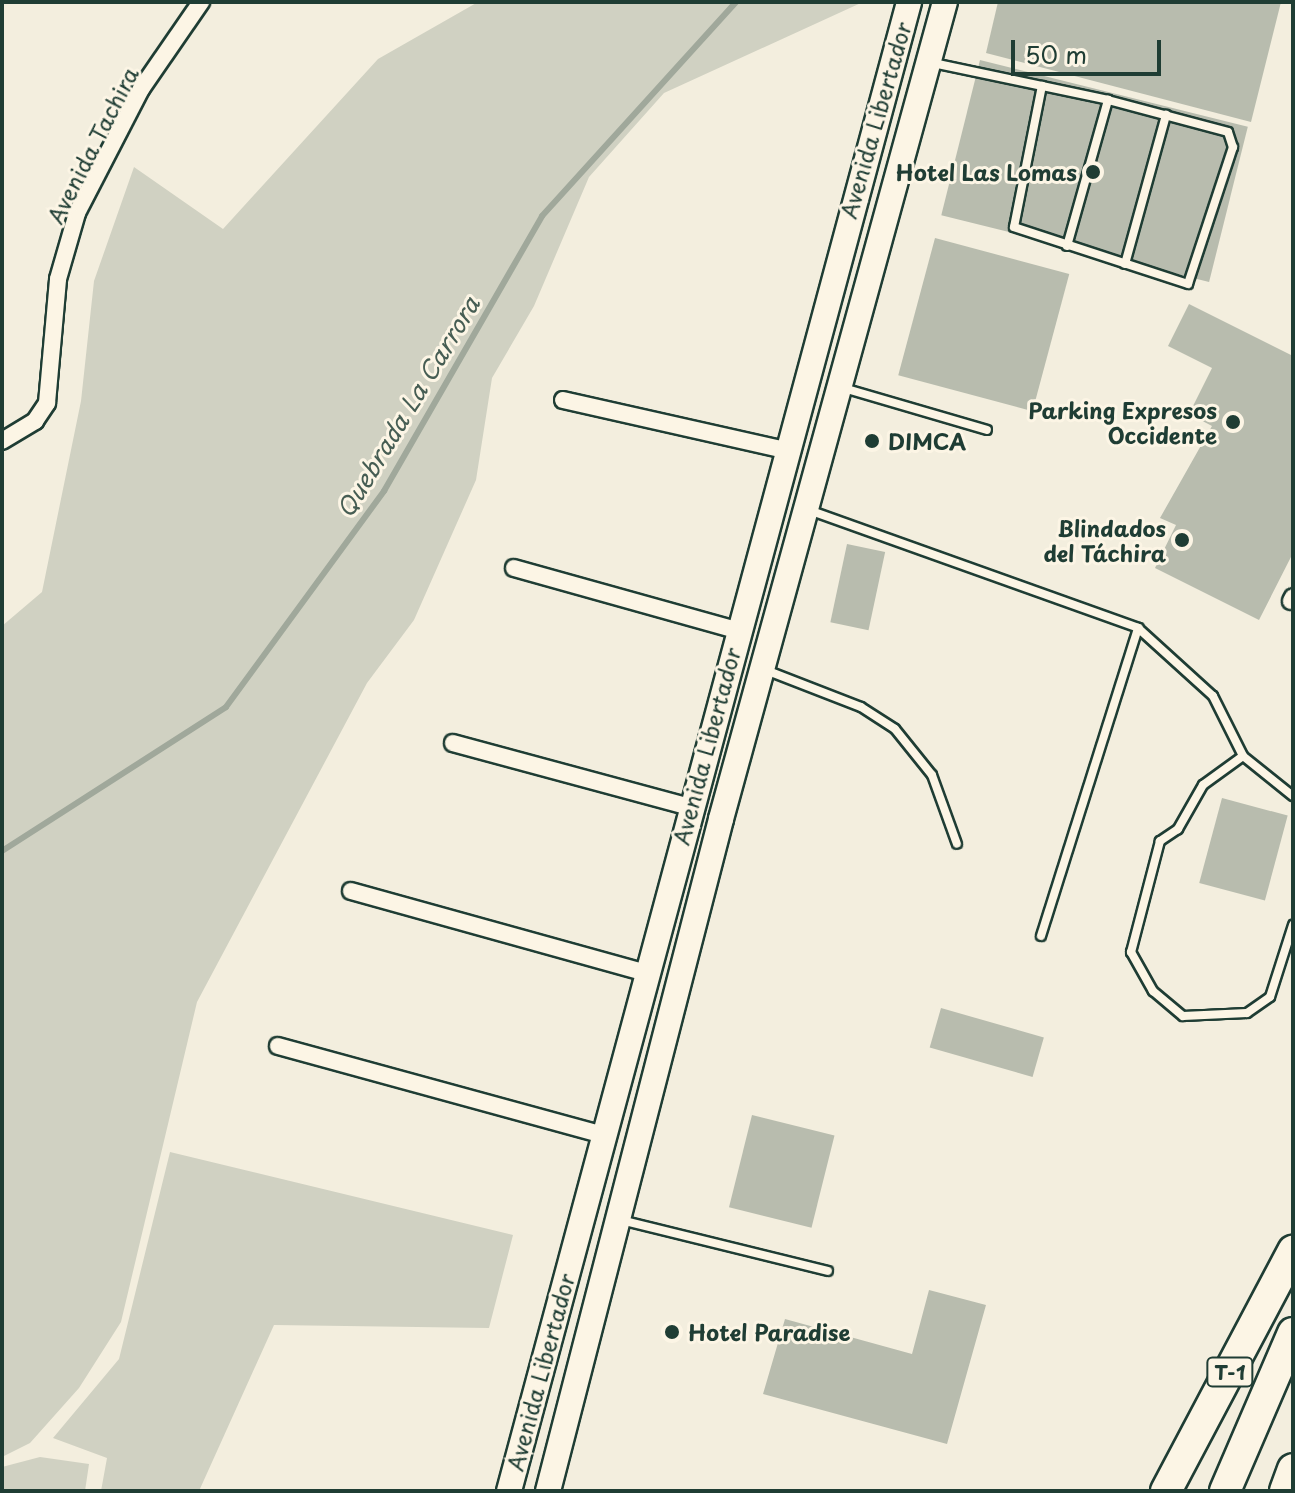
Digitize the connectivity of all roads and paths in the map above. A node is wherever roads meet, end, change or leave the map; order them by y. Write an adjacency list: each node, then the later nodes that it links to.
1 (201, 2): 13 (street, Avenida Tachira)
2 (909, 2): 14 (main road, Avenida Libertador)
3 (945, 2): 4 (main road, Avenida Libertador)
4 (929, 62): 5 (lane); 10 (main road, Avenida Libertador)
5 (1042, 86): 6 (lane); 8 (lane)
6 (1108, 100): 7 (lane); 8 (lane)
7 (1166, 115): 9 (lane); 9 (lane)
8 (1067, 246): 9 (lane)
9 (1125, 264)
10 (840, 387): 12 (lane); 15 (main road, Avenida Libertador)
11 (563, 400): 14 (street)
12 (987, 430)
13 (2, 441)
14 (784, 450): 18 (main road, Avenida Libertador)
15 (806, 509): 17 (lane); 19 (main road, Avenida Libertador)
16 (514, 568): 18 (street)
17 (1138, 628): 21 (lane); 27 (lane)
18 (736, 630): 23 (main road, Avenida Libertador)
19 (762, 669): 24 (lane); 31 (main road, Avenida Libertador)
20 (453, 743): 23 (street)
21 (1243, 756): 22 (lane); 26 (lane)
22 (1293, 796)
23 (690, 807): 28 (main road, Avenida Libertador)
24 (957, 844)
25 (351, 891): 28 (street)
26 (1293, 925)
27 (1041, 936)
28 (647, 973): 30 (main road, Avenida Libertador)
29 (278, 1046): 30 (street)
30 (603, 1135): 36 (main road, Avenida Libertador)
31 (620, 1219): 33 (lane); 37 (main road, Avenida Libertador)
32 (1293, 1251): 38 (highway, T-1)
33 (828, 1271)
34 (1293, 1333): 39 (highway)
35 (1293, 1469): 40 (highway)
36 (509, 1491)
37 (548, 1491)
38 (1166, 1491)
39 (1225, 1491)
40 (1285, 1491)

